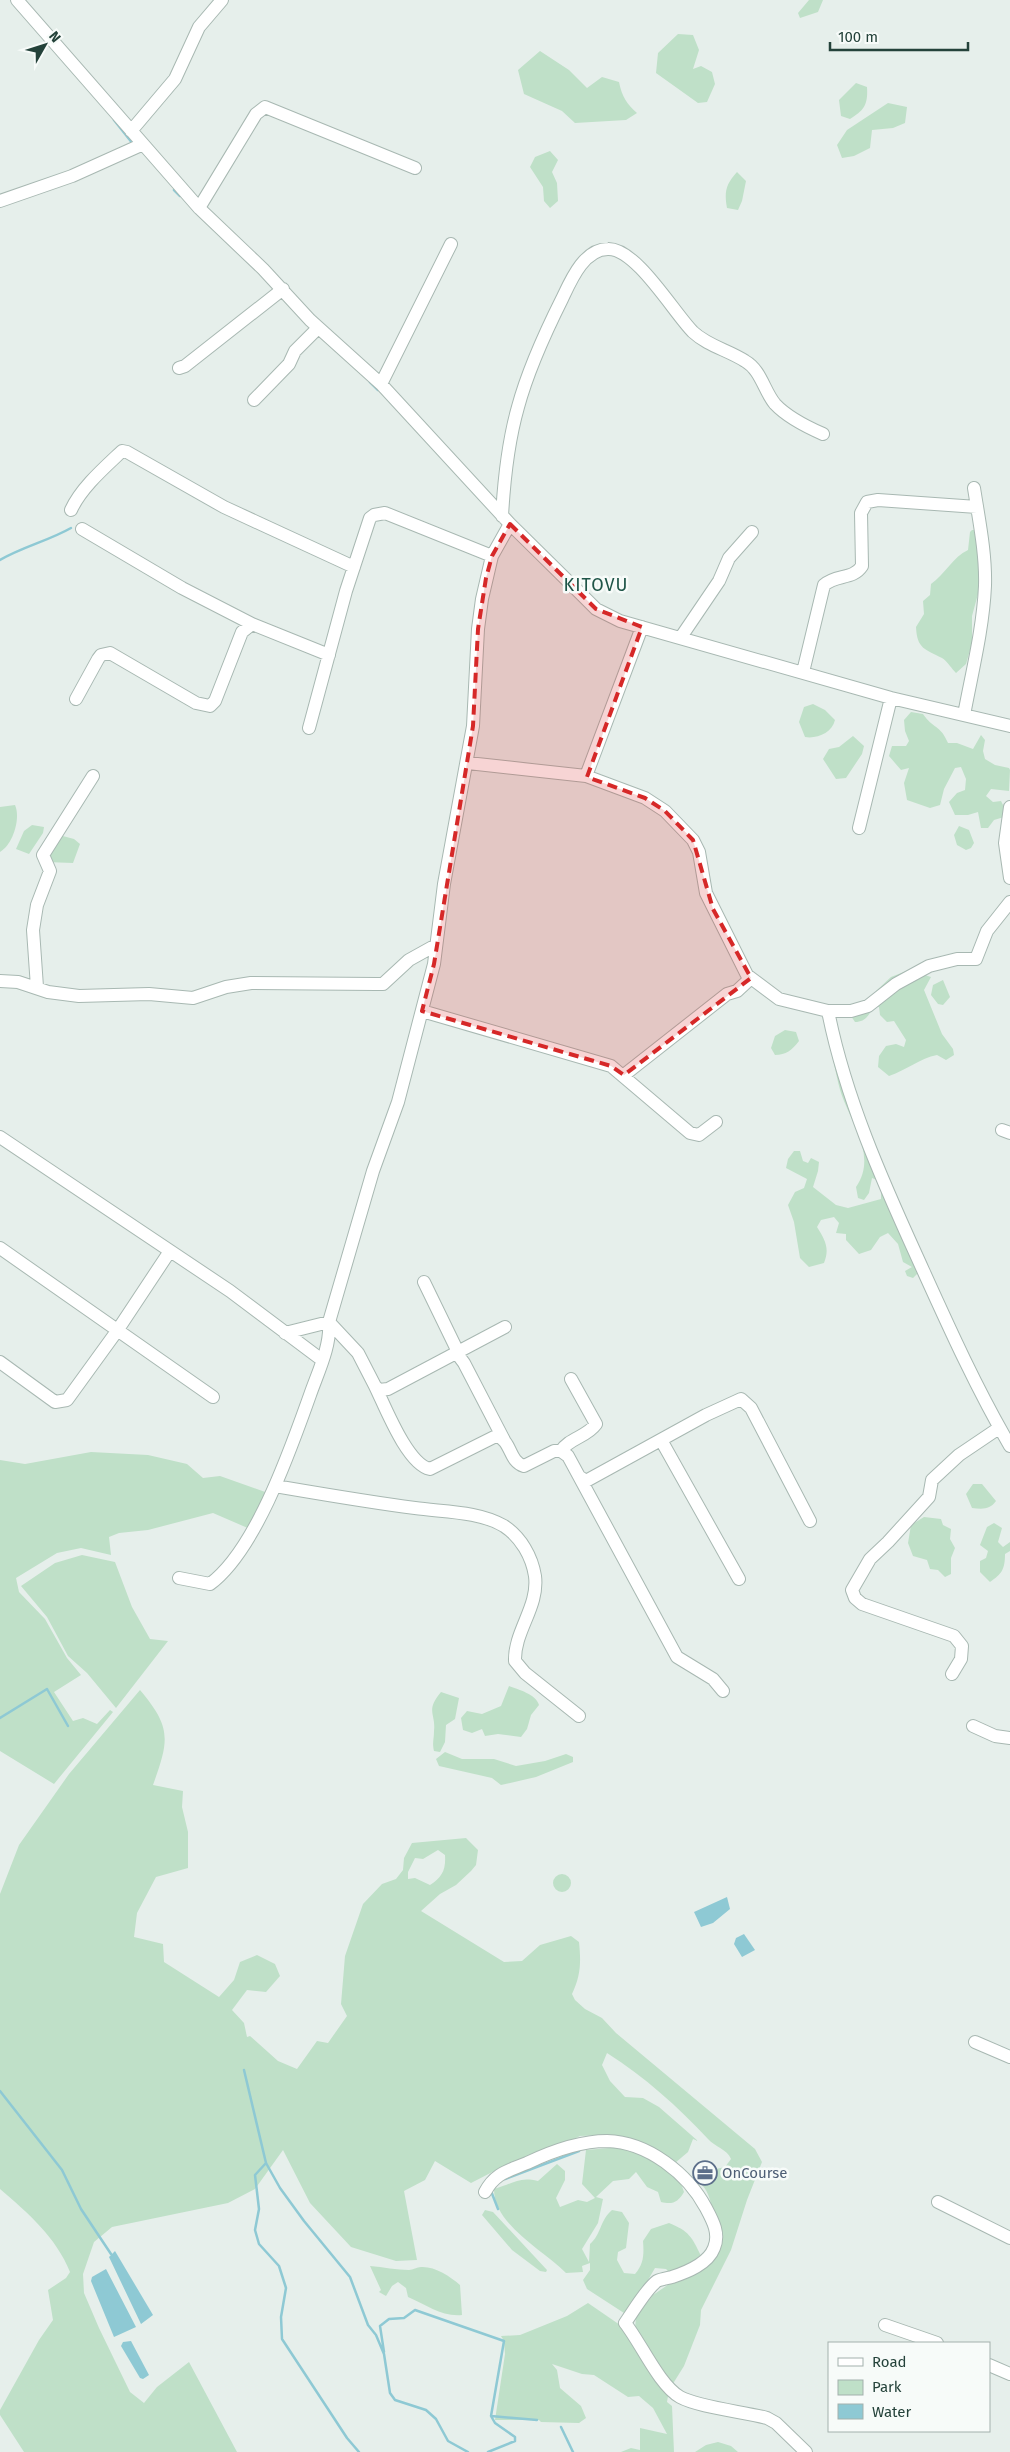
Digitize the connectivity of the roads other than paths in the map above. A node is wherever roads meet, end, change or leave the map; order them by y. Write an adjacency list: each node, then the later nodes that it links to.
1 (17, 0): 3 (street)
2 (222, 0): 3 (street)
3 (131, 132): 4 (street)
4 (141, 145): 6 (street); 7 (street)
5 (415, 168): 7 (street)
6 (0, 201)
7 (199, 208): 9 (street)
8 (451, 244): 12 (street)
9 (283, 289): 10 (street); 11 (street)
10 (318, 328): 12 (street); 13 (street)
11 (179, 368)
12 (381, 384): 18 (street)
13 (254, 400)
14 (823, 434): 18 (street)
15 (974, 488): 16 (street)
16 (977, 507): 27 (street); 30 (street)
17 (71, 510): 22 (street)
18 (506, 520): 21 (street); 24 (street)
19 (82, 529): 23 (street)
20 (752, 532): 25 (street)
21 (492, 556): 22 (street); 33 (street)
22 (354, 567): 26 (street)
23 (252, 624): 26 (street); 28 (street)
24 (642, 627): 25 (street); 35 (street)
25 (681, 637): 27 (street)
26 (329, 655): 32 (street)
27 (803, 672): 29 (street)
28 (76, 698)
29 (891, 698): 30 (street); 37 (street)
30 (964, 715): 31 (street)
31 (1010, 726)
32 (310, 728)
33 (468, 763): 35 (street); 40 (street)
34 (93, 776): 43 (street)
35 (586, 776): 41 (street)
36 (1010, 807): 38 (street)
37 (859, 828)
38 (1010, 878)
39 (1010, 902): 45 (street)
40 (436, 945): 43 (street); 44 (street)
41 (751, 978): 45 (street); 46 (street)
42 (0, 981): 43 (street)
43 (37, 987)
44 (422, 1011): 46 (street); 52 (street)
45 (828, 1011): 62 (street)
46 (624, 1075): 47 (street)
47 (716, 1122)
48 (0, 1137): 50 (street)
49 (0, 1248): 54 (street)
50 (170, 1251): 54 (street); 55 (street)
51 (424, 1282): 56 (street)
52 (329, 1322): 55 (street); 57 (street); 60 (street)
53 (505, 1327): 56 (street)
54 (117, 1331): 58 (street); 61 (street)
55 (285, 1333): 57 (street)
56 (456, 1354): 60 (street); 64 (street)
57 (322, 1360): 68 (street)
58 (0, 1362)
59 (571, 1379): 66 (street)
60 (375, 1386): 64 (street)
61 (213, 1397)
62 (1000, 1428): 65 (street); 72 (street)
63 (661, 1440): 67 (street); 69 (street); 71 (street)
64 (505, 1442): 66 (street)
65 (1010, 1446)
66 (561, 1451): 67 (street)
67 (580, 1478): 73 (street)
68 (276, 1486): 70 (street); 74 (street)
69 (810, 1521)
70 (179, 1578)
71 (739, 1579)
72 (952, 1674)
73 (723, 1691)
74 (579, 1716)
75 (973, 1726): 76 (street)
76 (1010, 1738)
77 (975, 2042): 78 (street)
78 (1010, 2057)
79 (485, 2192): 86 (street)
80 (938, 2202): 81 (street)
81 (1010, 2238)
82 (885, 2324): 83 (street)
83 (934, 2342)
84 (990, 2365): 85 (street)
85 (1010, 2374)
86 (806, 2452)

